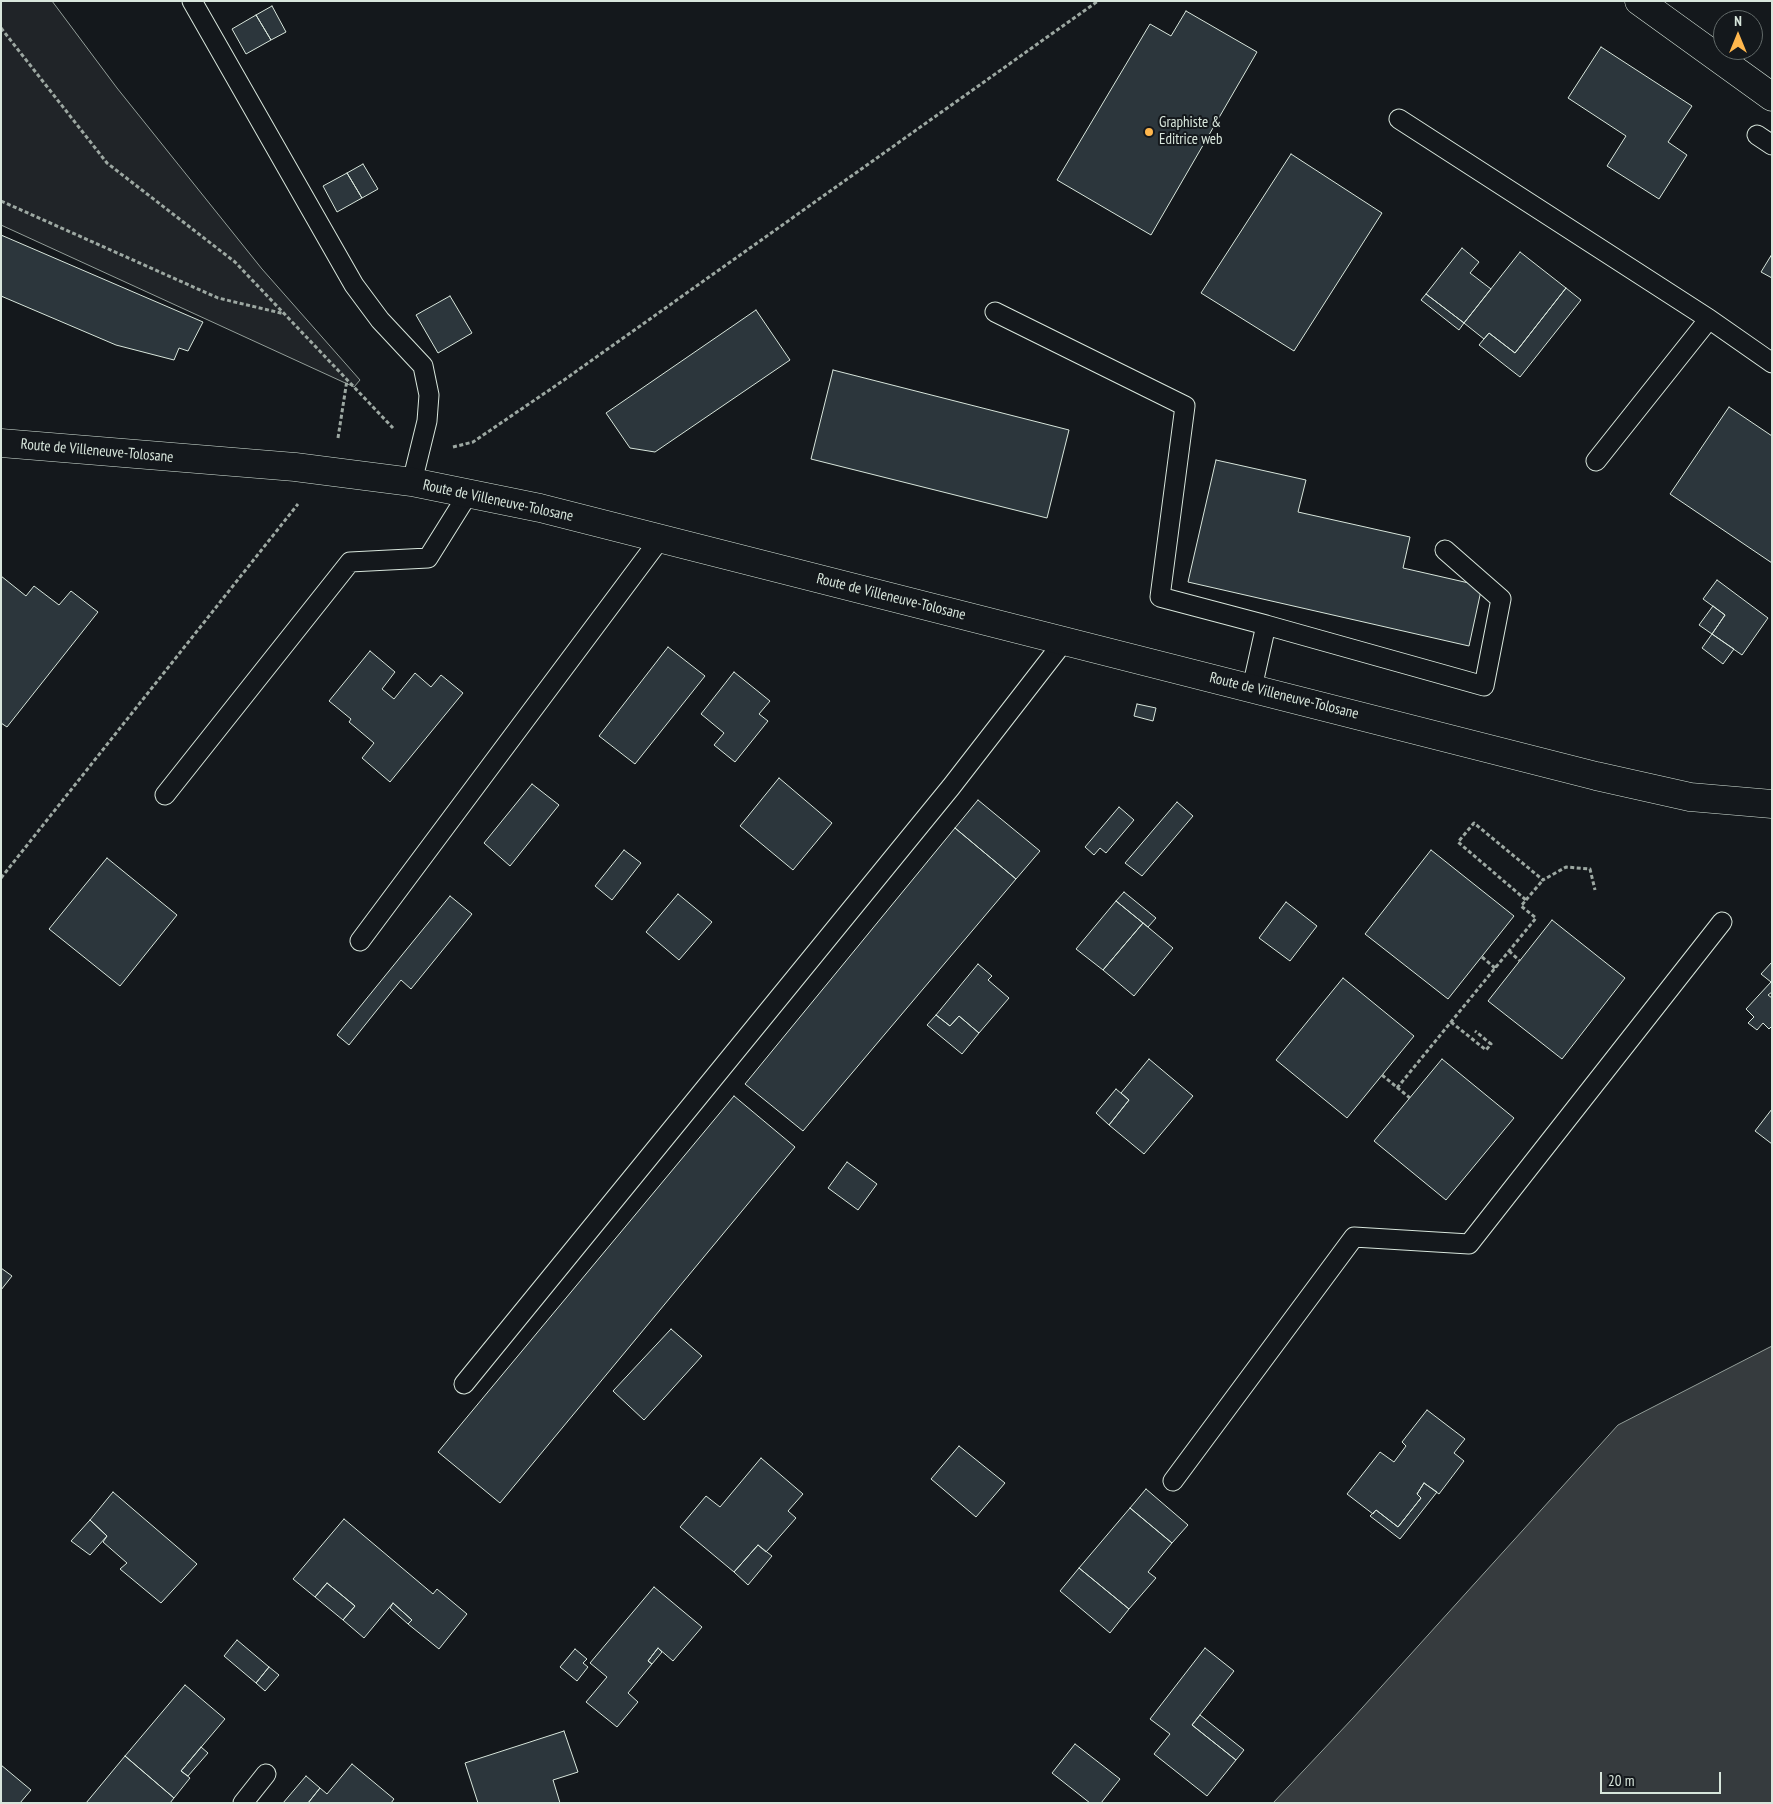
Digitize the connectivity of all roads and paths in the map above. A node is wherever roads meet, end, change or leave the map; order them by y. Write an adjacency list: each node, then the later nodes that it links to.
1 (192, 1): 15 (lane)
2 (1098, 1): 15 (path)
3 (1639, 1): 5 (street)
4 (1, 28): 9 (path)
5 (1772, 97)
6 (1399, 119): 10 (lane)
7 (1, 200): 9 (path)
8 (995, 312): 22 (lane)
9 (286, 314): 12 (path)
10 (1709, 319): 11 (lane); 16 (lane)
11 (1772, 364)
12 (347, 379): 13 (path); 15 (path)
13 (338, 439)
14 (1, 443): 17 (street, Route de Villeneuve-Tolosane)
15 (419, 456): 17 (lane)
16 (1596, 461)
17 (412, 482): 18 (street, Route de Villeneuve-Tolosane)
18 (468, 494): 20 (street, Route de Villeneuve-Tolosane); 25 (lane)
19 (300, 502): 27 (path)
20 (660, 539): 23 (street, Route de Villeneuve-Tolosane); 32 (lane)
21 (1444, 550): 22 (lane)
22 (1266, 625): 24 (lane)
23 (1065, 640): 24 (street, Route de Villeneuve-Tolosane); 42 (lane)
24 (1252, 688): 26 (street, Route de Villeneuve-Tolosane)
25 (165, 795)
26 (1772, 804)
27 (1, 878)
28 (1542, 880): 29 (path); 30 (path); 30 (path)
29 (1596, 890)
30 (1526, 900): 33 (path)
31 (1722, 922): 43 (lane)
32 (360, 941)
33 (1509, 952): 35 (path); 36 (path)
34 (1482, 957): 36 (path)
35 (1520, 961)
36 (1496, 968): 37 (path)
37 (1451, 1022): 38 (path); 40 (path)
38 (1475, 1031)
39 (1382, 1075): 40 (path)
40 (1398, 1088): 41 (path)
41 (1410, 1098)
42 (464, 1384)
43 (1174, 1482)
44 (266, 1774): 45 (lane)
45 (244, 1803)

